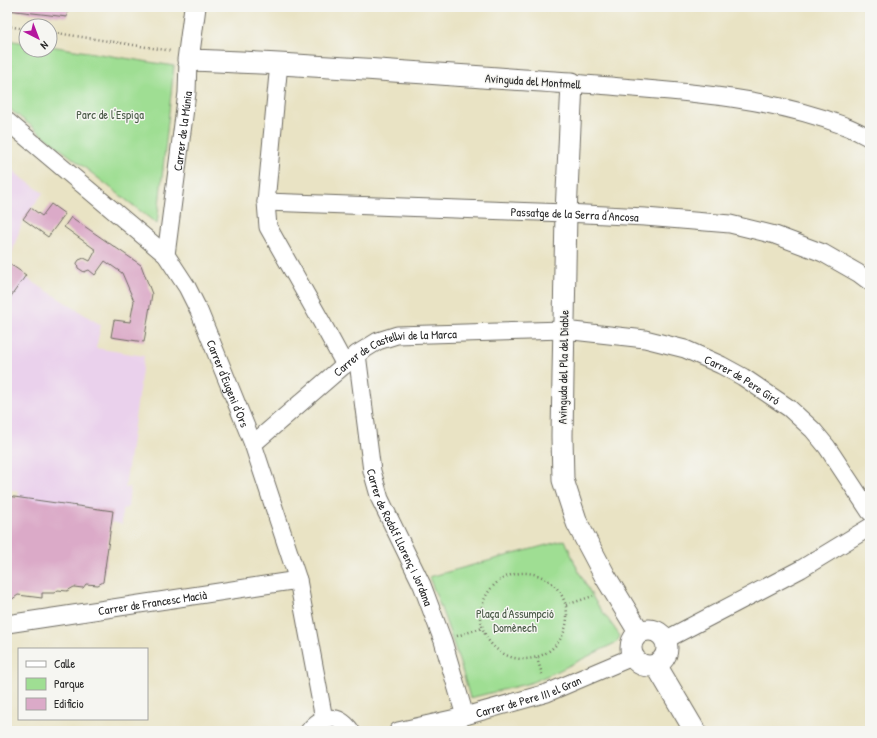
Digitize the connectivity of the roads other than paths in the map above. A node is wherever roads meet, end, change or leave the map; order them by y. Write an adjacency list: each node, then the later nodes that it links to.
1 (195, 7): 2 (street, Carrer de la Múnia)
2 (188, 60): 3 (street, Avinguda del Montmell); 9 (street, Carrer de la Múnia)
3 (279, 63): 4 (street, Avinguda del Montmell); 7 (street, Carrer de Rodolf Llorenç i Jordana)
4 (572, 83): 6 (street, Avinguda del Montmell); 8 (street, Avinguda del Pla del Diable)
5 (7, 121): 9 (street, Carrer d'Eugeni d'Ors)
6 (870, 138)
7 (266, 202): 8 (street, Passatge de la Serra d'Ancosa); 12 (street, Carrer de Rodolf Llorenç i Jordana)
8 (566, 213): 10 (street, Passatge de la Serra d'Ancosa); 11 (street, Avinguda del Pla del Diable)
9 (166, 255): 13 (street, Carrer d'Eugeni d'Ors)
10 (870, 282)
11 (564, 330): 12 (street, Carrer de Castellvi de la Marca); 14 (street, Carrer de Pere Giró); 18 (street, Avinguda del Pla del Diable)
12 (351, 359): 13 (street, Carrer de Castellvi de la Marca); 22 (street, Carrer de Rodolf Llorenç i Jordana)
13 (253, 444): 16 (street, Carrer d'Eugeni d'Ors)
14 (870, 512)
15 (870, 527): 19 (street)
16 (298, 580): 17 (street, Carrer de Francesc Macià); 23 (street, Carrer d'Eugeni d'Ors)
17 (7, 624)
18 (639, 632): 19 (street); 20 (street)
19 (666, 640): 21 (street)
20 (632, 657): 21 (street); 22 (street, Carrer de Pere III el Gran)
21 (656, 665): 27 (street)
22 (465, 716): 26 (street, Carrer de Pere III el Gran)
23 (324, 719): 24 (street); 25 (street)
24 (309, 731)
25 (351, 731)
26 (398, 731)
27 (695, 731)

